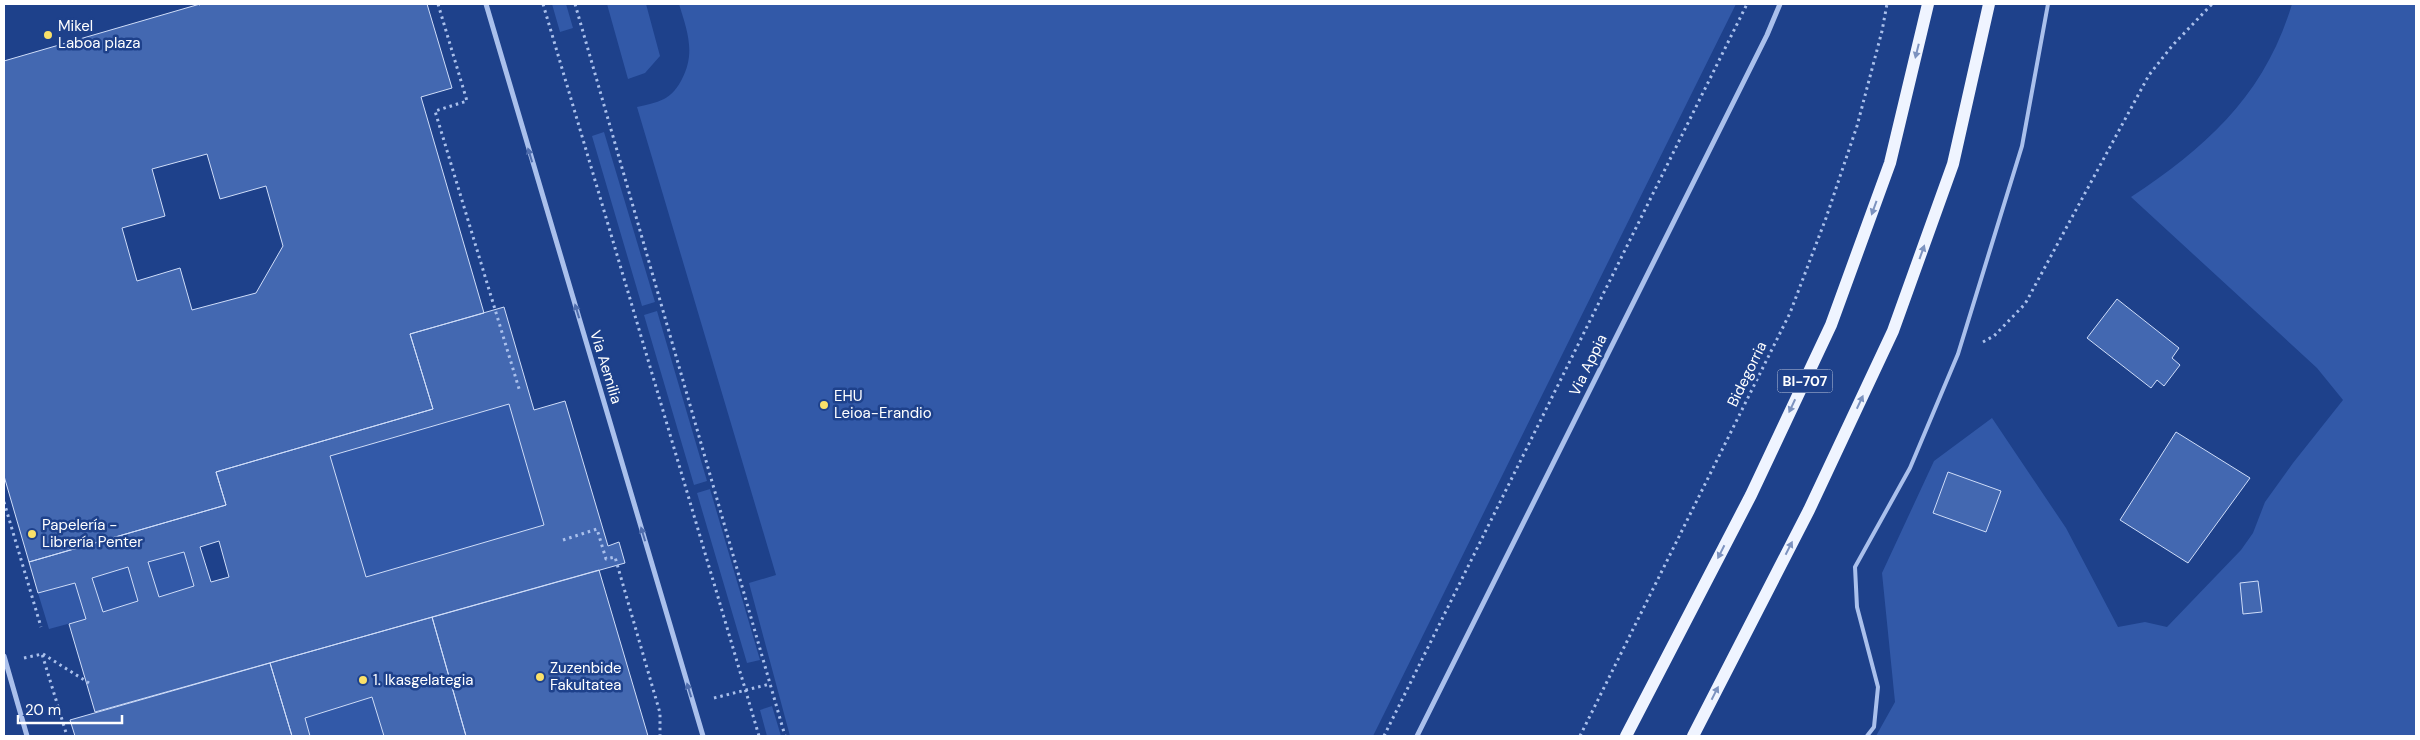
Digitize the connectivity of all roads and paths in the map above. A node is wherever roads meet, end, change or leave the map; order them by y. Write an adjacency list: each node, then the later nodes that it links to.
1 (438, 4): 13 (path)
2 (486, 4): 26 (street, Via Aemilia, one-way to 2)
3 (543, 4): 21 (path)
4 (575, 4): 20 (path)
5 (1746, 4): 29 (path)
6 (1780, 4): 30 (street, Via Appia)
7 (1887, 4): 31 (path, Bidegorria)
8 (1928, 4): 32 (main road, BI-707, one-way to 32)
9 (1989, 4): 33 (main road, one-way to 9)
10 (2048, 4): 12 (lane)
11 (2212, 4): 12 (path)
12 (1958, 354): 34 (lane)
13 (520, 392)
14 (4, 502): 16 (path)
15 (563, 540): 25 (path)
16 (42, 628)
17 (42, 654): 18 (path); 19 (path); 24 (path)
18 (5, 659): 23 (street)
19 (89, 683)
20 (770, 684): 21 (path); 28 (path)
21 (745, 690): 22 (path); 27 (path)
22 (711, 699)
23 (26, 736)
24 (67, 736)
25 (660, 736)
26 (703, 736)
27 (759, 736)
28 (785, 736)
29 (1384, 736)
30 (1417, 736)
31 (1580, 736)
32 (1626, 736)
33 (1693, 736)
34 (1867, 736)

